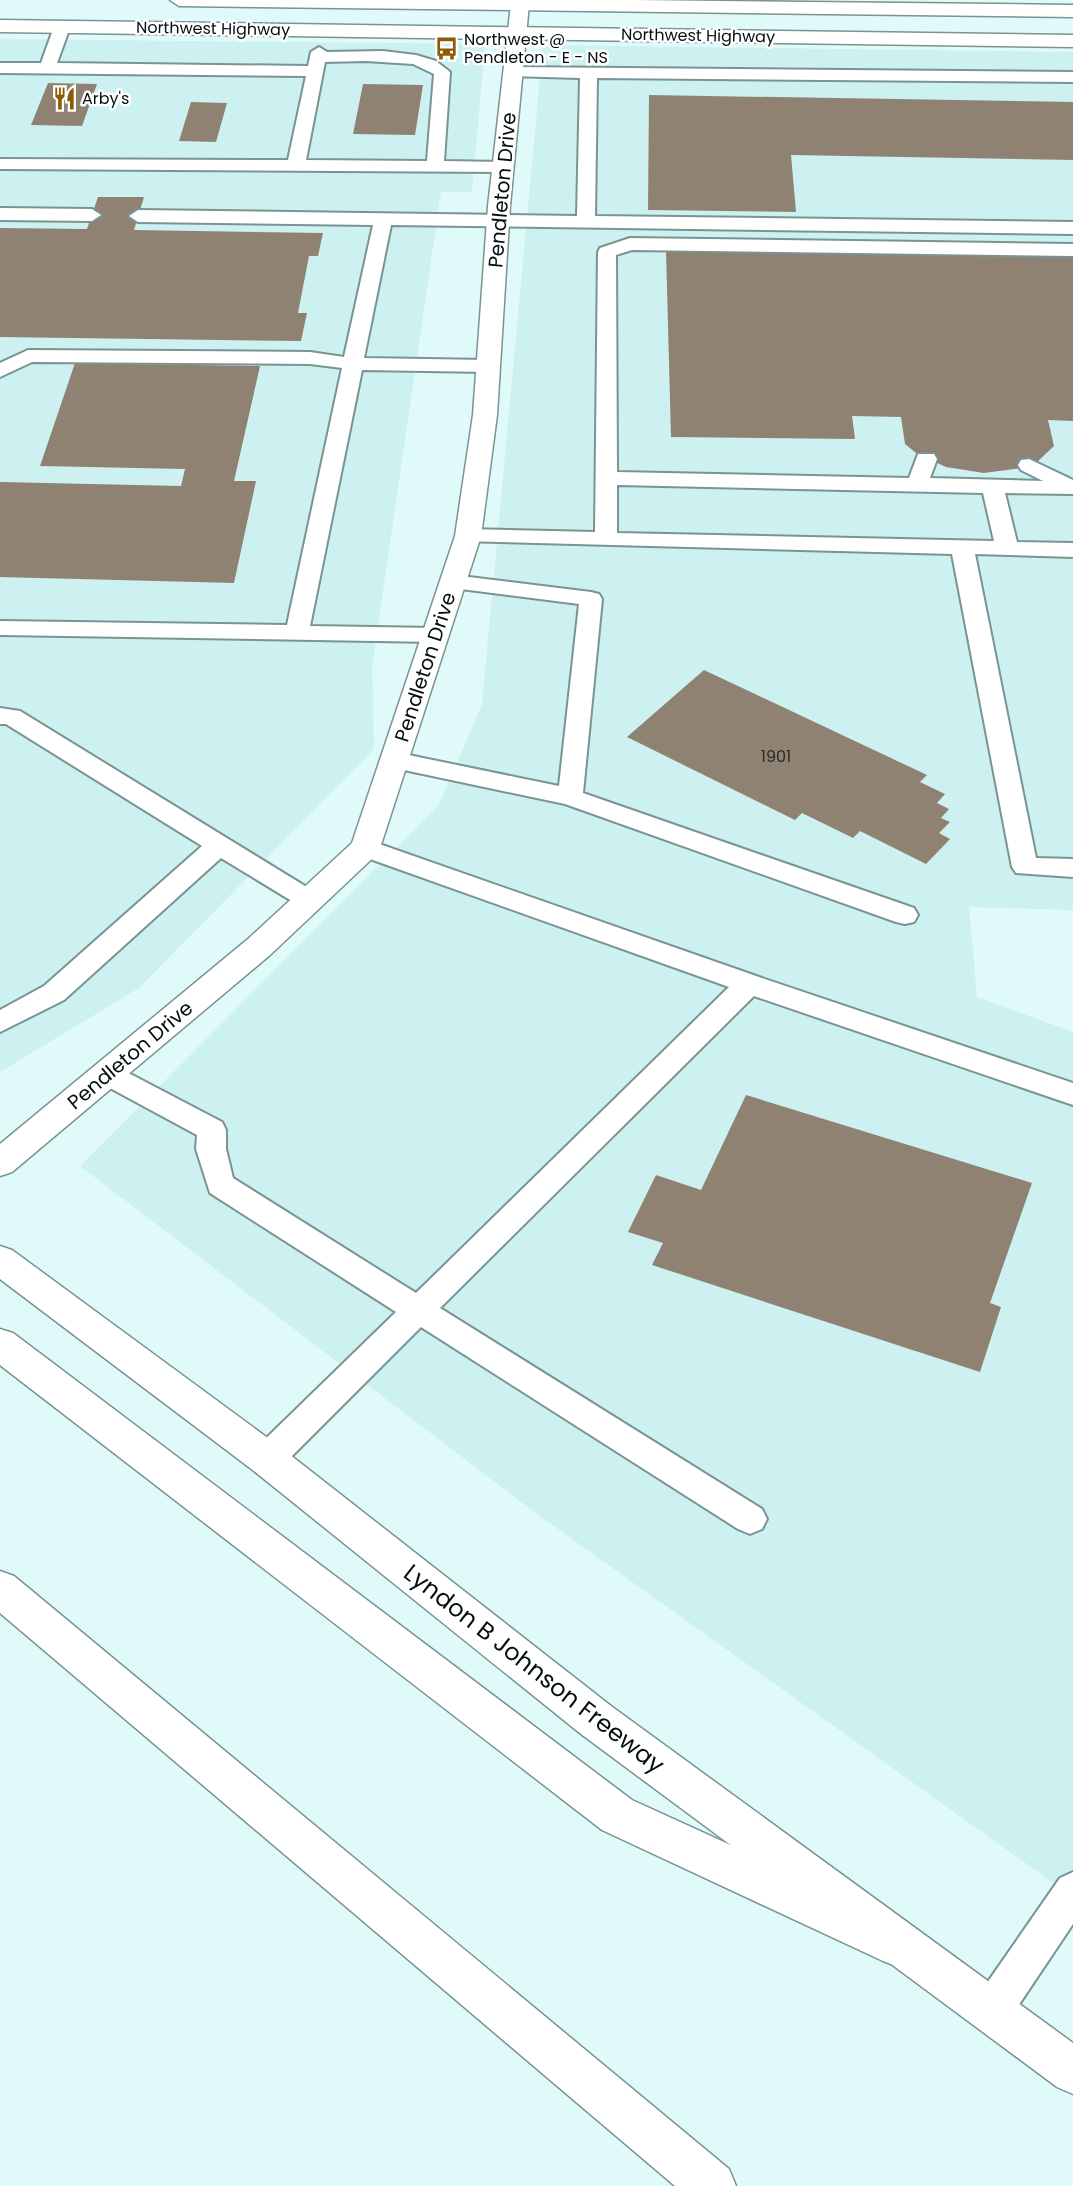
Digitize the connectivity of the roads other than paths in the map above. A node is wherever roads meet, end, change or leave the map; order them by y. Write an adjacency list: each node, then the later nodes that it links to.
1 (179, 0): 2 (main road, Northwest Highway)
2 (319, 1): 3 (main road, Northwest Highway)
3 (520, 2): 4 (main road, Northwest Highway); 11 (main road, Pendleton Drive)
4 (702, 4): 5 (main road, Northwest Highway)
5 (793, 4): 6 (main road, Northwest Highway)
6 (1028, 5): 7 (main road, Northwest Highway)
7 (1073, 10)
8 (66, 18): 9 (main road, Northwest Highway); 10 (main road, Northwest Highway); 15 (lane)
9 (0, 26)
10 (324, 30): 11 (main road, Northwest Highway); 13 (lane)
11 (518, 32): 12 (main road, Northwest Highway); 16 (main road, Pendleton Drive)
12 (1073, 41)
13 (316, 64): 15 (lane); 20 (lane); 21 (lane)
14 (0, 68): 15 (lane)
15 (47, 69)
16 (514, 72): 17 (lane); 22 (main road, Pendleton Drive)
17 (589, 73): 18 (lane); 28 (lane)
18 (1073, 77)
19 (0, 164): 20 (lane)
20 (296, 166): 21 (lane)
21 (435, 166): 22 (lane)
22 (503, 167): 27 (main road, Pendleton Drive)
23 (0, 214): 24 (lane)
24 (92, 215)
25 (138, 216): 26 (lane)
26 (383, 219): 27 (lane); 31 (lane)
27 (498, 221): 28 (lane); 32 (main road, Pendleton Drive)
28 (586, 222): 29 (lane)
29 (1073, 228)
30 (1073, 250): 36 (lane)
31 (353, 364): 32 (lane); 33 (lane); 47 (lane)
32 (488, 366): 40 (main road, Pendleton Drive)
33 (0, 371)
34 (926, 459): 37 (lane)
35 (1029, 465): 39 (lane)
36 (606, 478): 37 (lane); 41 (lane)
37 (916, 485): 38 (lane)
38 (993, 487): 39 (lane); 43 (lane)
39 (1072, 488)
40 (468, 536): 41 (lane); 45 (main road, Pendleton Drive)
41 (606, 540): 42 (lane)
42 (962, 547): 43 (lane); 54 (lane)
43 (1007, 549): 44 (lane)
44 (1073, 550)
45 (453, 582): 48 (main road, Pendleton Drive); 51 (lane)
46 (0, 628): 47 (lane)
47 (297, 632): 48 (lane)
48 (436, 634): 50 (main road, Pendleton Drive)
49 (0, 716): 52 (lane)
50 (394, 760): 51 (lane); 53 (main road, Pendleton Drive)
51 (570, 797): 56 (lane)
52 (219, 845): 55 (lane); 58 (lane)
53 (365, 848): 55 (main road, Pendleton Drive); 57 (lane)
54 (1073, 868)
55 (309, 900): 59 (main road, Pendleton Drive)
56 (905, 915)
57 (749, 984): 60 (lane); 63 (lane)
58 (0, 1022)
59 (107, 1074): 61 (main road, Pendleton Drive); 63 (lane)
60 (1073, 1094)
61 (0, 1163)
62 (0, 1260): 65 (main road, Lyndon B Johnson Freeway)
63 (418, 1310): 65 (lane); 66 (lane)
64 (0, 1344): 69 (main road)
65 (267, 1459): 69 (main road, Lyndon B Johnson Freeway)
66 (750, 1519)
67 (0, 1589): 72 (main road)
68 (1073, 1891): 70 (lane)
69 (899, 1944): 70 (main road, Lyndon B Johnson Freeway)
70 (992, 2010): 71 (main road, Lyndon B Johnson Freeway)
71 (1073, 2071)
72 (712, 2186)

